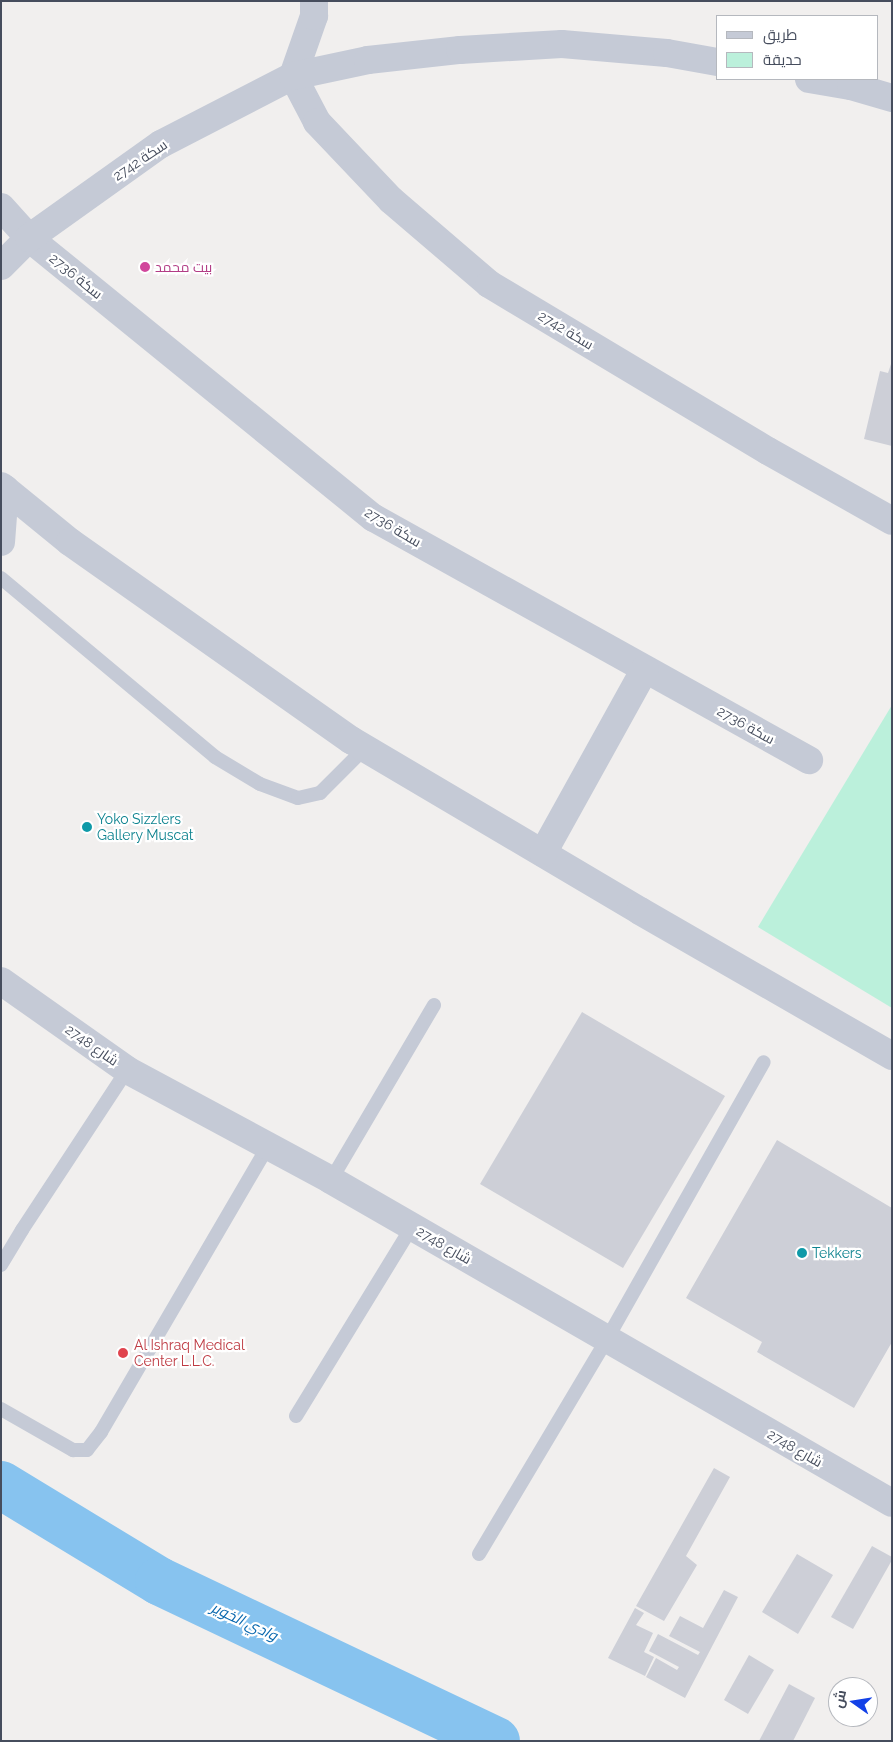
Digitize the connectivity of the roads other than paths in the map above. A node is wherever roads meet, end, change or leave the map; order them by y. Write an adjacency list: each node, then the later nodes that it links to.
1 (314, 1): 3 (street)
2 (716, 62): 3 (street, سكة 2742)
3 (293, 76): 7 (street, سكة 2742); 10 (street, سكة 2742)
4 (815, 80): 5 (street)
5 (892, 98)
6 (1, 206): 7 (street, سكة 2736)
7 (30, 238): 8 (street, سكة 2742); 13 (street, سكة 2736)
8 (1, 266)
9 (3, 488): 11 (street); 14 (street)
10 (892, 521)
11 (1, 542)
12 (1, 578): 14 (lane)
13 (645, 669): 15 (street, سكة 2736); 16 (street)
14 (365, 748): 16 (street)
15 (809, 760)
16 (543, 854): 19 (street)
17 (1, 981): 21 (street, شارع 2748)
18 (434, 1005): 23 (lane)
19 (892, 1056)
20 (764, 1062): 26 (lane)
21 (127, 1070): 22 (street, شارع 2748); 25 (lane)
22 (268, 1146): 23 (street, شارع 2748); 27 (lane)
23 (331, 1180): 24 (street, شارع 2748)
24 (412, 1227): 26 (street, شارع 2748); 28 (lane)
25 (1, 1265)
26 (607, 1339): 29 (street, شارع 2748); 30 (lane)
27 (1, 1409)
28 (296, 1416)
29 (892, 1504)
30 (479, 1554)

